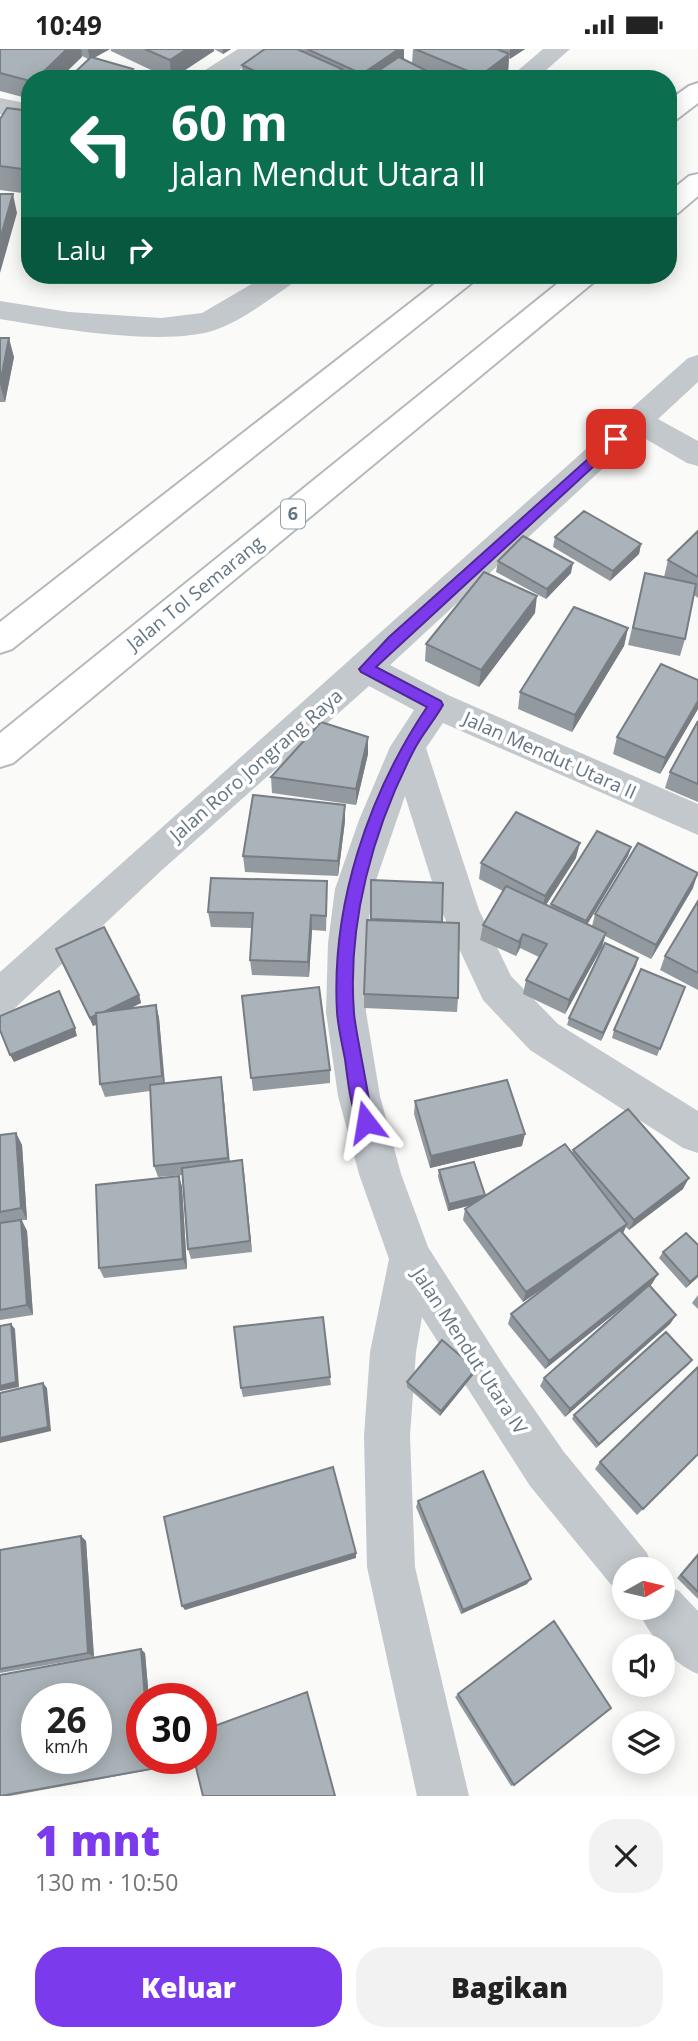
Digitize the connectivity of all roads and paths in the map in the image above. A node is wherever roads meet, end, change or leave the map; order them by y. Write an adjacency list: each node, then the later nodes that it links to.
1 (255, 49): 3 (street)
2 (558, 49): 4 (street)
3 (222, 70)
4 (531, 70)
5 (698, 91): 7 (highway)
6 (0, 106): 8 (street)
7 (677, 107)
8 (21, 110)
9 (698, 183): 10 (highway)
10 (677, 200)
11 (272, 284): 14 (street)
12 (453, 284): 18 (highway)
13 (574, 284): 22 (highway, Jalan Tol Semarang / 6)
14 (0, 310)
15 (698, 365): 16 (street, Jalan Roro Jongrang Raya)
16 (636, 420): 17 (street); 19 (street, Jalan Roro Jongrang Raya)
17 (698, 455)
18 (0, 640)
19 (366, 669): 20 (street, Jalan Mendut Utara II); 24 (street, Jalan Roro Jongrang Raya)
20 (436, 705): 21 (street, Jalan Mendut Utara IV); 23 (street, Jalan Mendut Utara II)
21 (408, 747): 25 (street); 26 (street, Jalan Mendut Utara IV)
22 (0, 753)
23 (698, 820)
24 (0, 997)
25 (696, 1133)
26 (411, 1259): 27 (street, Jalan Mendut Utara IV); 30 (street)
27 (619, 1557)
28 (673, 1621): 29 (street)
29 (698, 1649)
30 (443, 1796)

